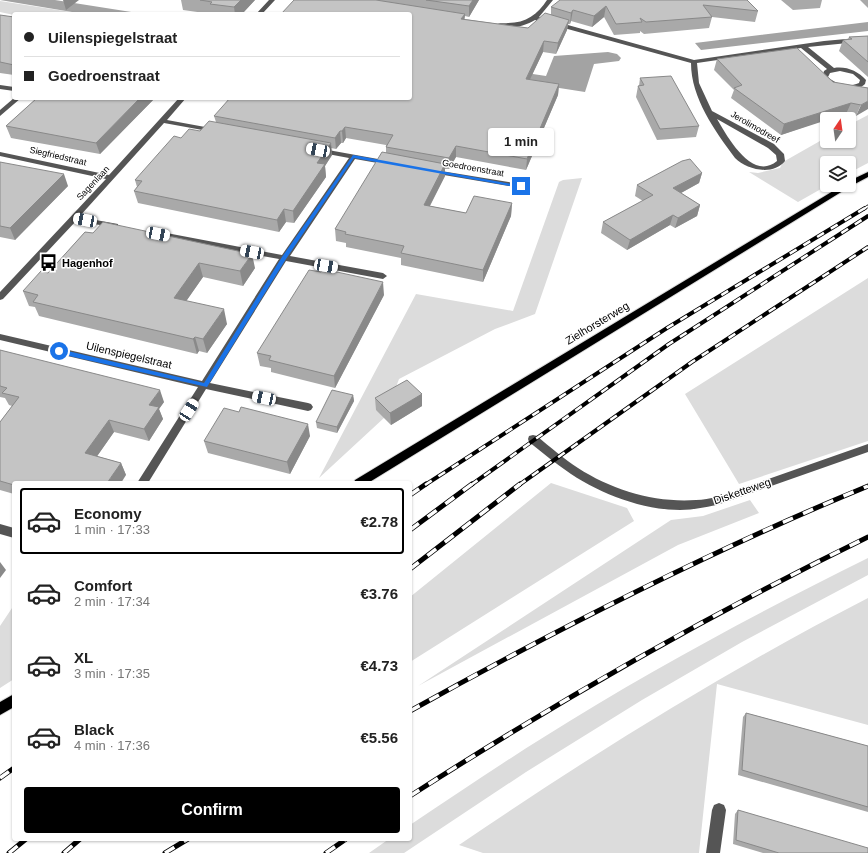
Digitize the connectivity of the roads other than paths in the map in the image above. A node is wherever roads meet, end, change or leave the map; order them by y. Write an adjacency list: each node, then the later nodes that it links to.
1 (272, 0): 4 (street)
2 (550, 1): 3 (street); 5 (street)
3 (558, 1)
4 (262, 12)
5 (535, 18): 6 (street); 9 (street)
6 (489, 25)
7 (868, 39): 8 (street)
8 (802, 46): 9 (street); 10 (street)
9 (694, 62): 15 (street, Jerolimodreef)
10 (833, 70): 10 (street)
11 (0, 87): 12 (street)
12 (12, 89)
13 (16, 100): 16 (street)
14 (181, 100): 17 (street, Sagenlaan)
15 (709, 112): 15 (street, Jerolimodreef)
16 (0, 114)
17 (162, 121): 18 (street); 25 (street, Sagenlaan)
18 (223, 132)
19 (311, 149): 21 (street)
20 (0, 154): 25 (street, Siegfriedstraat)
21 (353, 157): 22 (street); 32 (street)
22 (400, 165)
23 (422, 169): 27 (street, Goedroenstraat)
24 (868, 174): 26 (main road, Zielhorsterweg)
25 (111, 178): 29 (street, Sagenlaan)
26 (856, 181)
27 (521, 186)
28 (837, 192): 41 (main road, Zielhorsterweg)
29 (74, 218): 30 (street); 34 (street, Sagenlaan)
30 (127, 228)
31 (151, 233): 32 (street)
32 (284, 258): 33 (street); 36 (street)
33 (383, 276)
34 (0, 297)
35 (0, 337): 36 (street, Uilenspiegelstraat)
36 (205, 385): 37 (street, Uilenspiegelstraat); 40 (street)
37 (308, 407)
38 (533, 439): 39 (street, Disketteweg)
39 (868, 448)
40 (143, 481)
41 (362, 481)
42 (0, 529): 43 (street)
43 (12, 532)
44 (12, 701): 45 (main road)
45 (0, 709)
46 (719, 810): 47 (street)
47 (713, 853)

